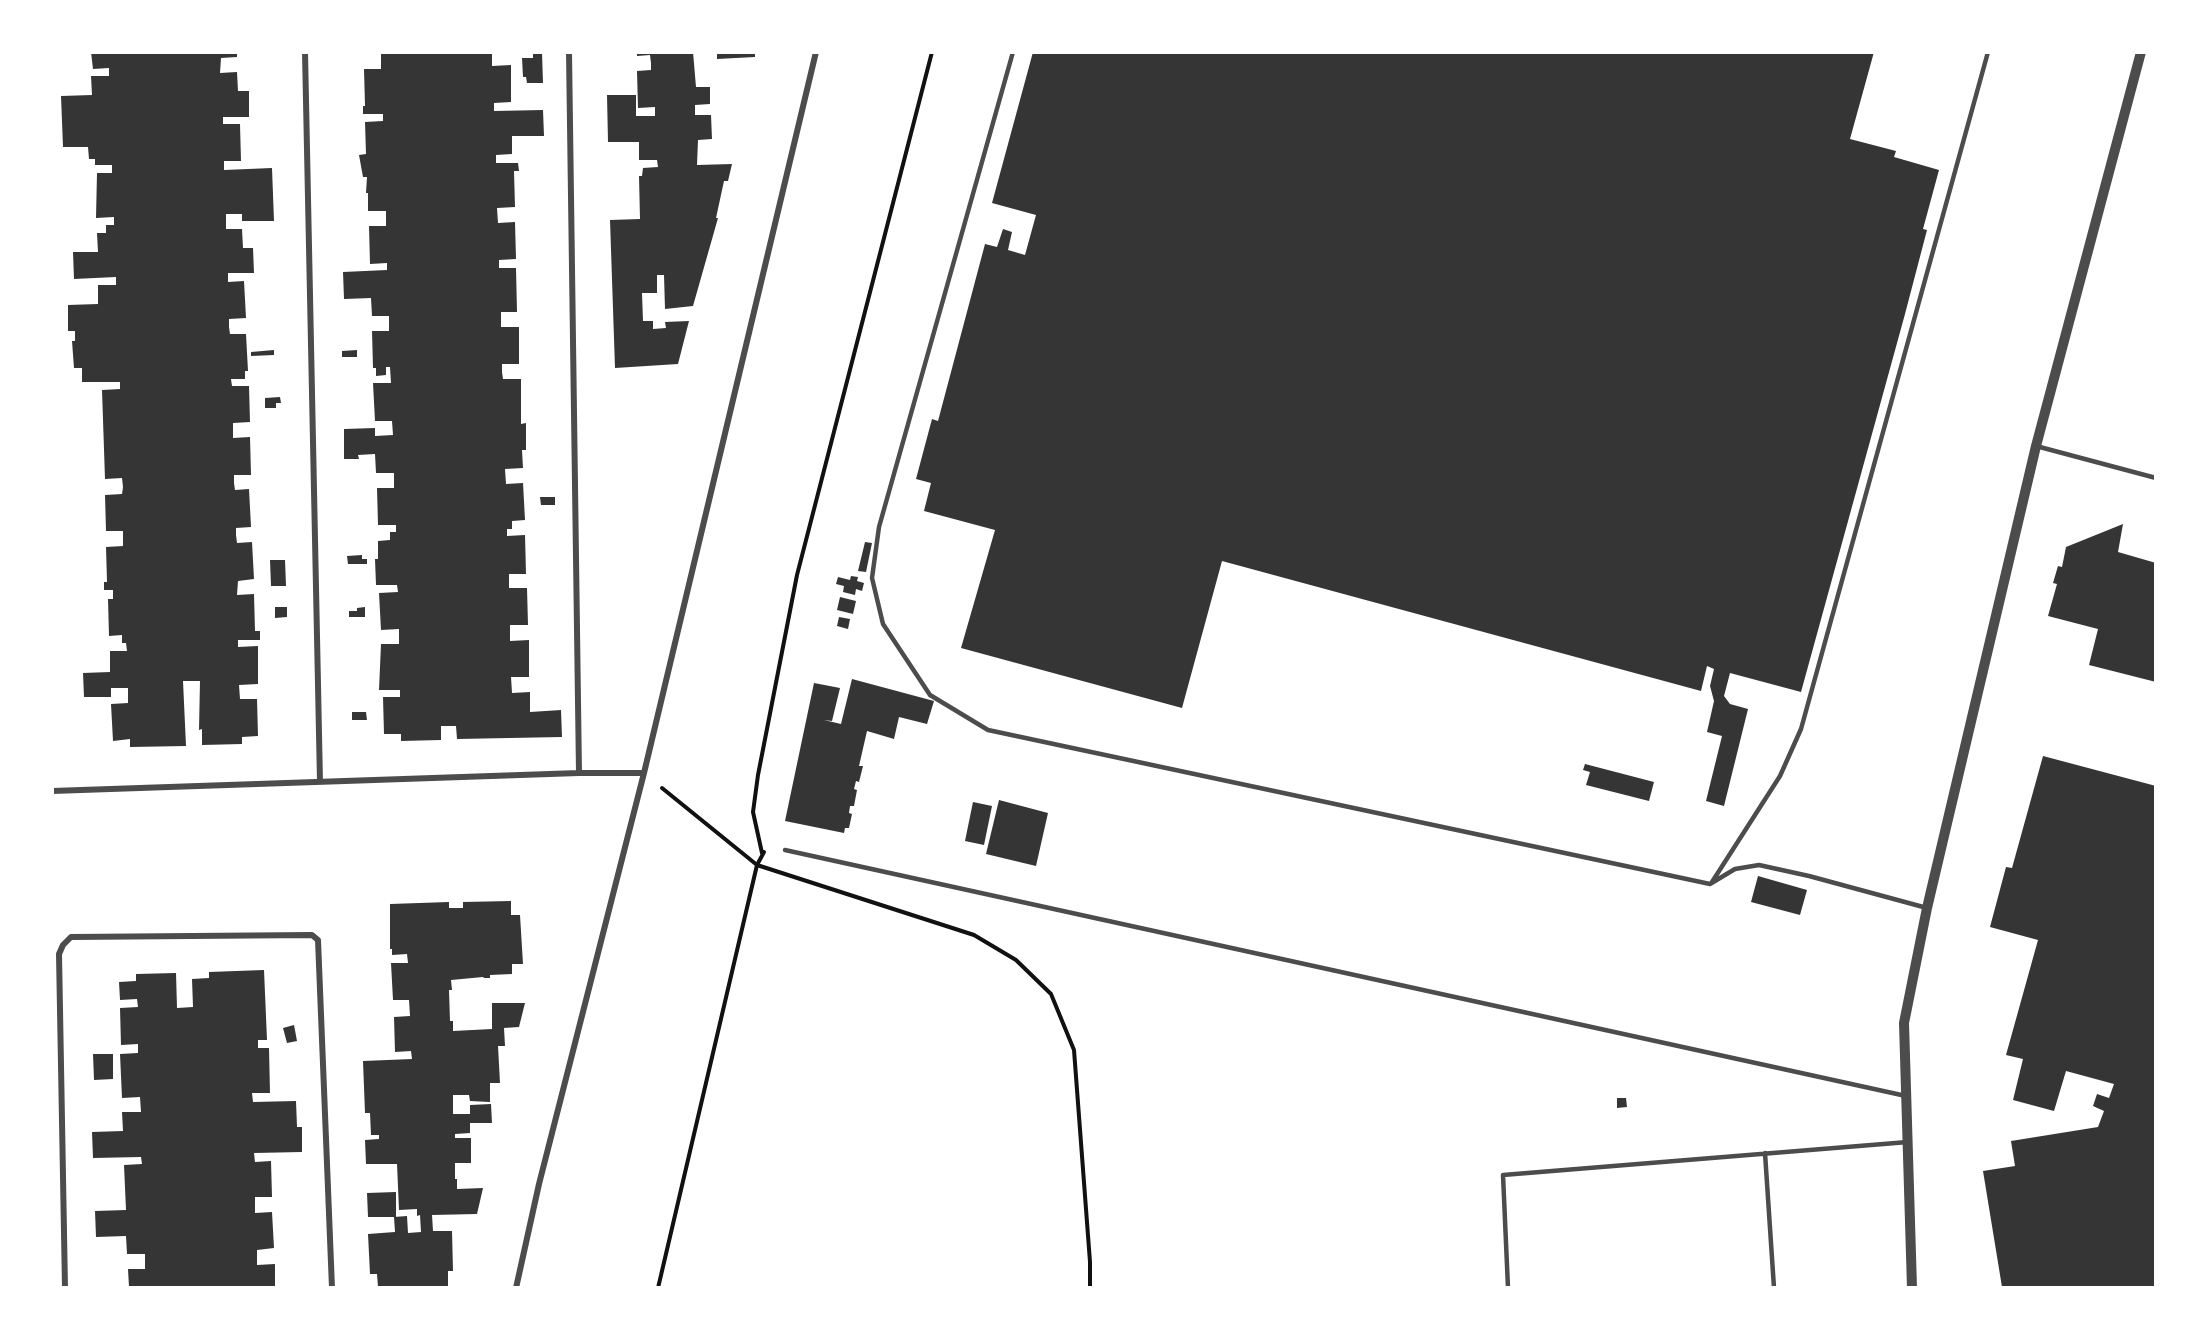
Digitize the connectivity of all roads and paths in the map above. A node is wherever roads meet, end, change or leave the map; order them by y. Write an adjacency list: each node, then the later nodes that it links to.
1 (305, 52): 12 (street)
2 (569, 52): 10 (street)
3 (816, 52): 11 (street)
4 (932, 52): 15 (path)
5 (1013, 52): 17 (lane)
6 (1988, 52): 17 (lane)
7 (2141, 52): 8 (street)
8 (2036, 446): 9 (lane); 18 (street)
9 (2156, 478)
10 (579, 773): 11 (street); 12 (street)
11 (644, 773): 16 (path); 24 (street)
12 (320, 782): 13 (street)
13 (52, 791)
14 (784, 850): 15 (path); 19 (lane)
15 (762, 852): 16 (path)
16 (757, 865): 25 (path); 26 (path)
17 (1710, 884): 18 (lane)
18 (1927, 908): 19 (street)
19 (1906, 1096): 20 (street)
20 (1908, 1142): 21 (lane); 29 (street)
21 (1765, 1153): 27 (lane); 28 (lane)
22 (65, 1287): 23 (street)
23 (332, 1287)
24 (516, 1287)
25 (658, 1287)
26 (1090, 1287)
27 (1508, 1287)
28 (1774, 1287)
29 (1912, 1287)

